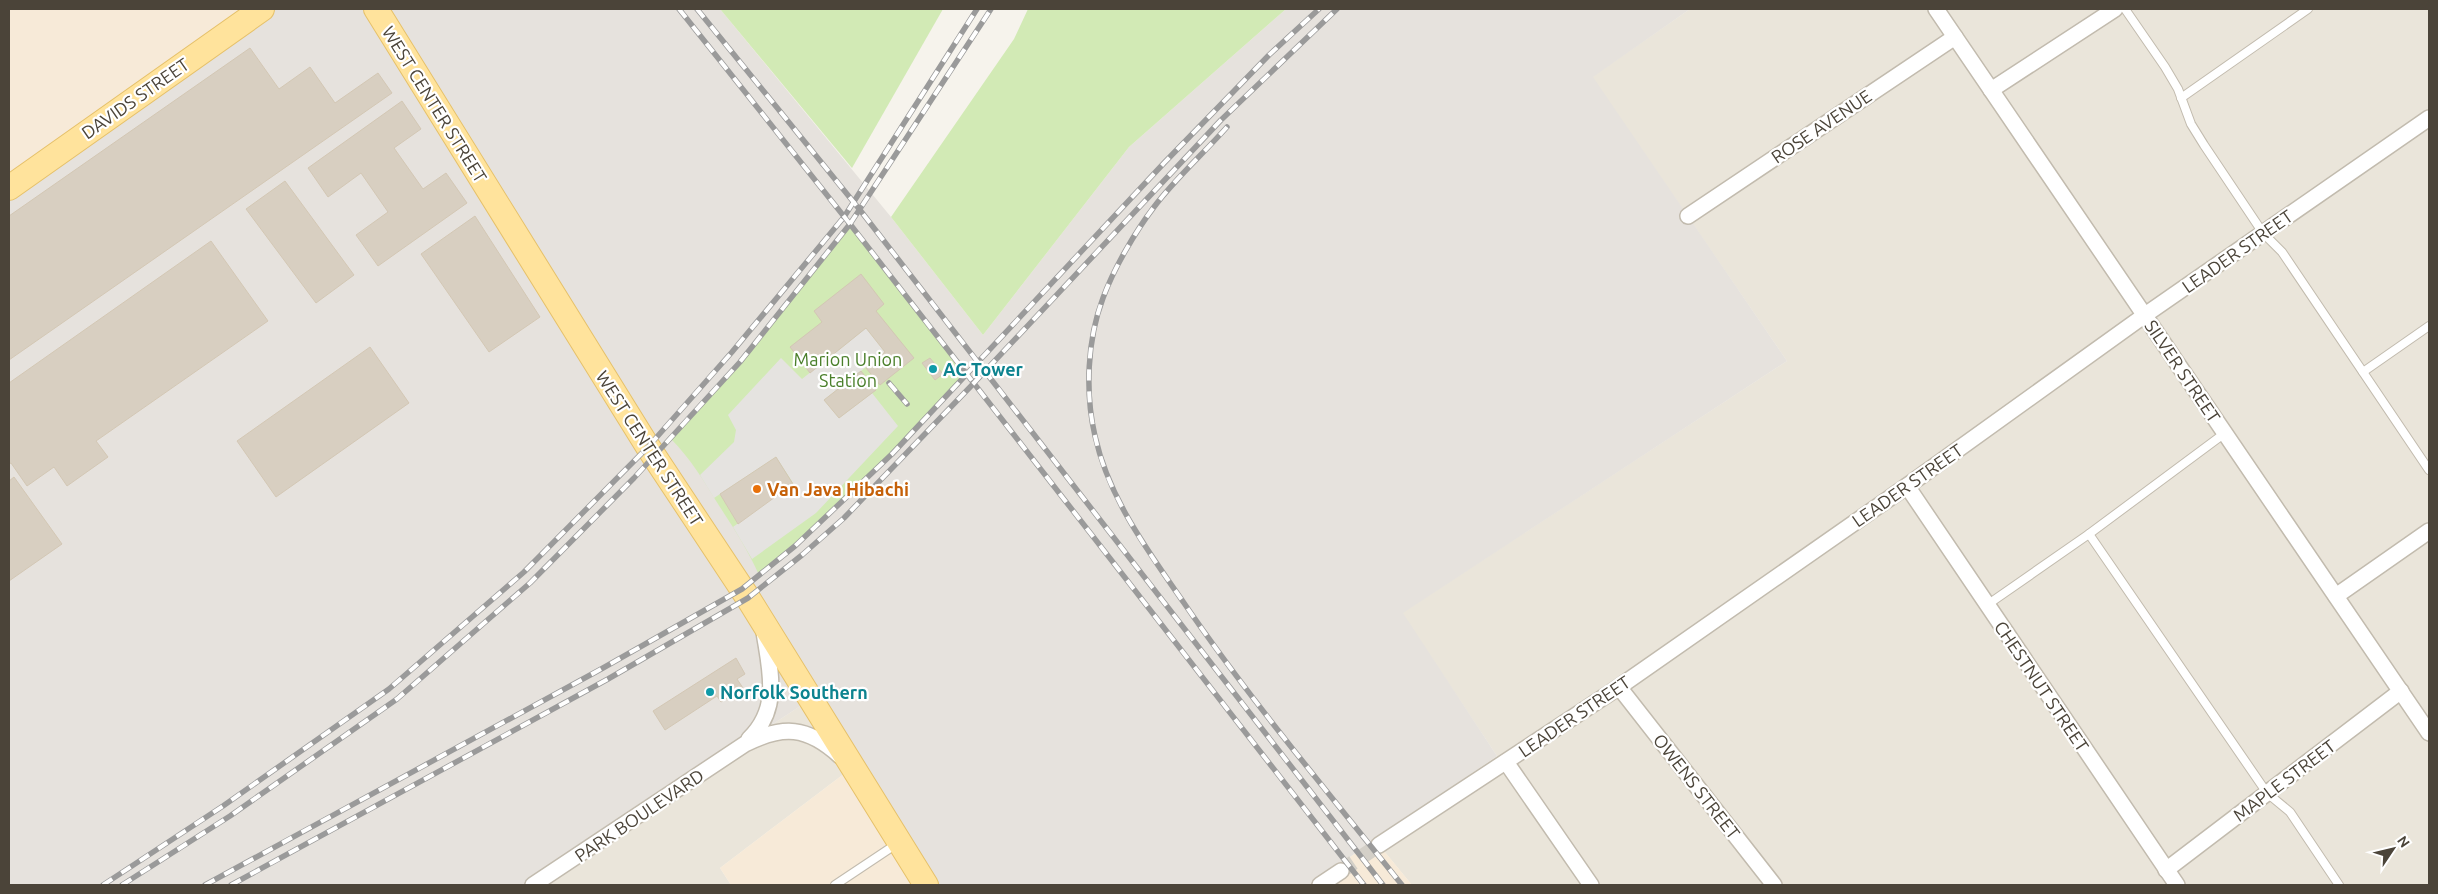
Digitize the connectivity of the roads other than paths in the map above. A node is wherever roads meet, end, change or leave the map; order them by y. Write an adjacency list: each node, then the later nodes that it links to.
1 (262, 9): 11 (main road, DAVIDS STREET)
2 (376, 9): 24 (main road, WEST CENTER STREET)
3 (1936, 9): 7 (street, SILVER STREET)
4 (2115, 9): 8 (street)
5 (2125, 9): 9 (lane)
6 (2308, 9): 9 (lane)
7 (1955, 37): 8 (street, SILVER STREET); 12 (street, ROSE AVENUE)
8 (1991, 90): 14 (street, SILVER STREET)
9 (2181, 98): 13 (lane)
10 (2429, 118): 13 (street, LEADER STREET)
11 (10, 184)
12 (1688, 216)
13 (2263, 234): 14 (street, LEADER STREET); 16 (lane)
14 (2145, 315): 17 (street, SILVER STREET); 19 (street, LEADER STREET)
15 (2429, 326): 16 (lane)
16 (2362, 372): 18 (lane)
17 (2225, 433): 21 (lane); 22 (street, SILVER STREET)
18 (2429, 470)
19 (1907, 486): 23 (street, CHESTNUT STREET); 25 (street, LEADER STREET)
20 (2429, 531): 22 (street)
21 (2089, 534): 23 (lane); 31 (lane)
22 (2336, 596): 26 (street, SILVER STREET)
23 (1987, 605): 34 (street, CHESTNUT STREET)
24 (762, 619): 28 (street, PARK BOULEVARD); 30 (main road, WEST CENTER STREET)
25 (1619, 687): 29 (street, LEADER STREET); 41 (street, OWENS STREET)
26 (2401, 691): 27 (street, SILVER STREET); 31 (street, MAPLE STREET)
27 (2429, 733)
28 (745, 744): 30 (street, PARK BOULEVARD); 36 (street, PARK BOULEVARD)
29 (1506, 762): 33 (street, LEADER STREET); 40 (street)
30 (853, 767): 32 (main road, WEST CENTER STREET)
31 (2267, 793): 34 (street, MAPLE STREET); 43 (lane)
32 (899, 842): 37 (lane); 38 (main road, WEST CENTER STREET)
33 (1379, 845)
34 (2166, 870): 42 (street, CHESTNUT STREET)
35 (1341, 871): 39 (street)
36 (533, 885)
37 (835, 885)
38 (926, 885)
39 (1320, 885)
40 (1591, 885)
41 (1774, 885)
42 (2177, 885)
43 (2339, 885)

